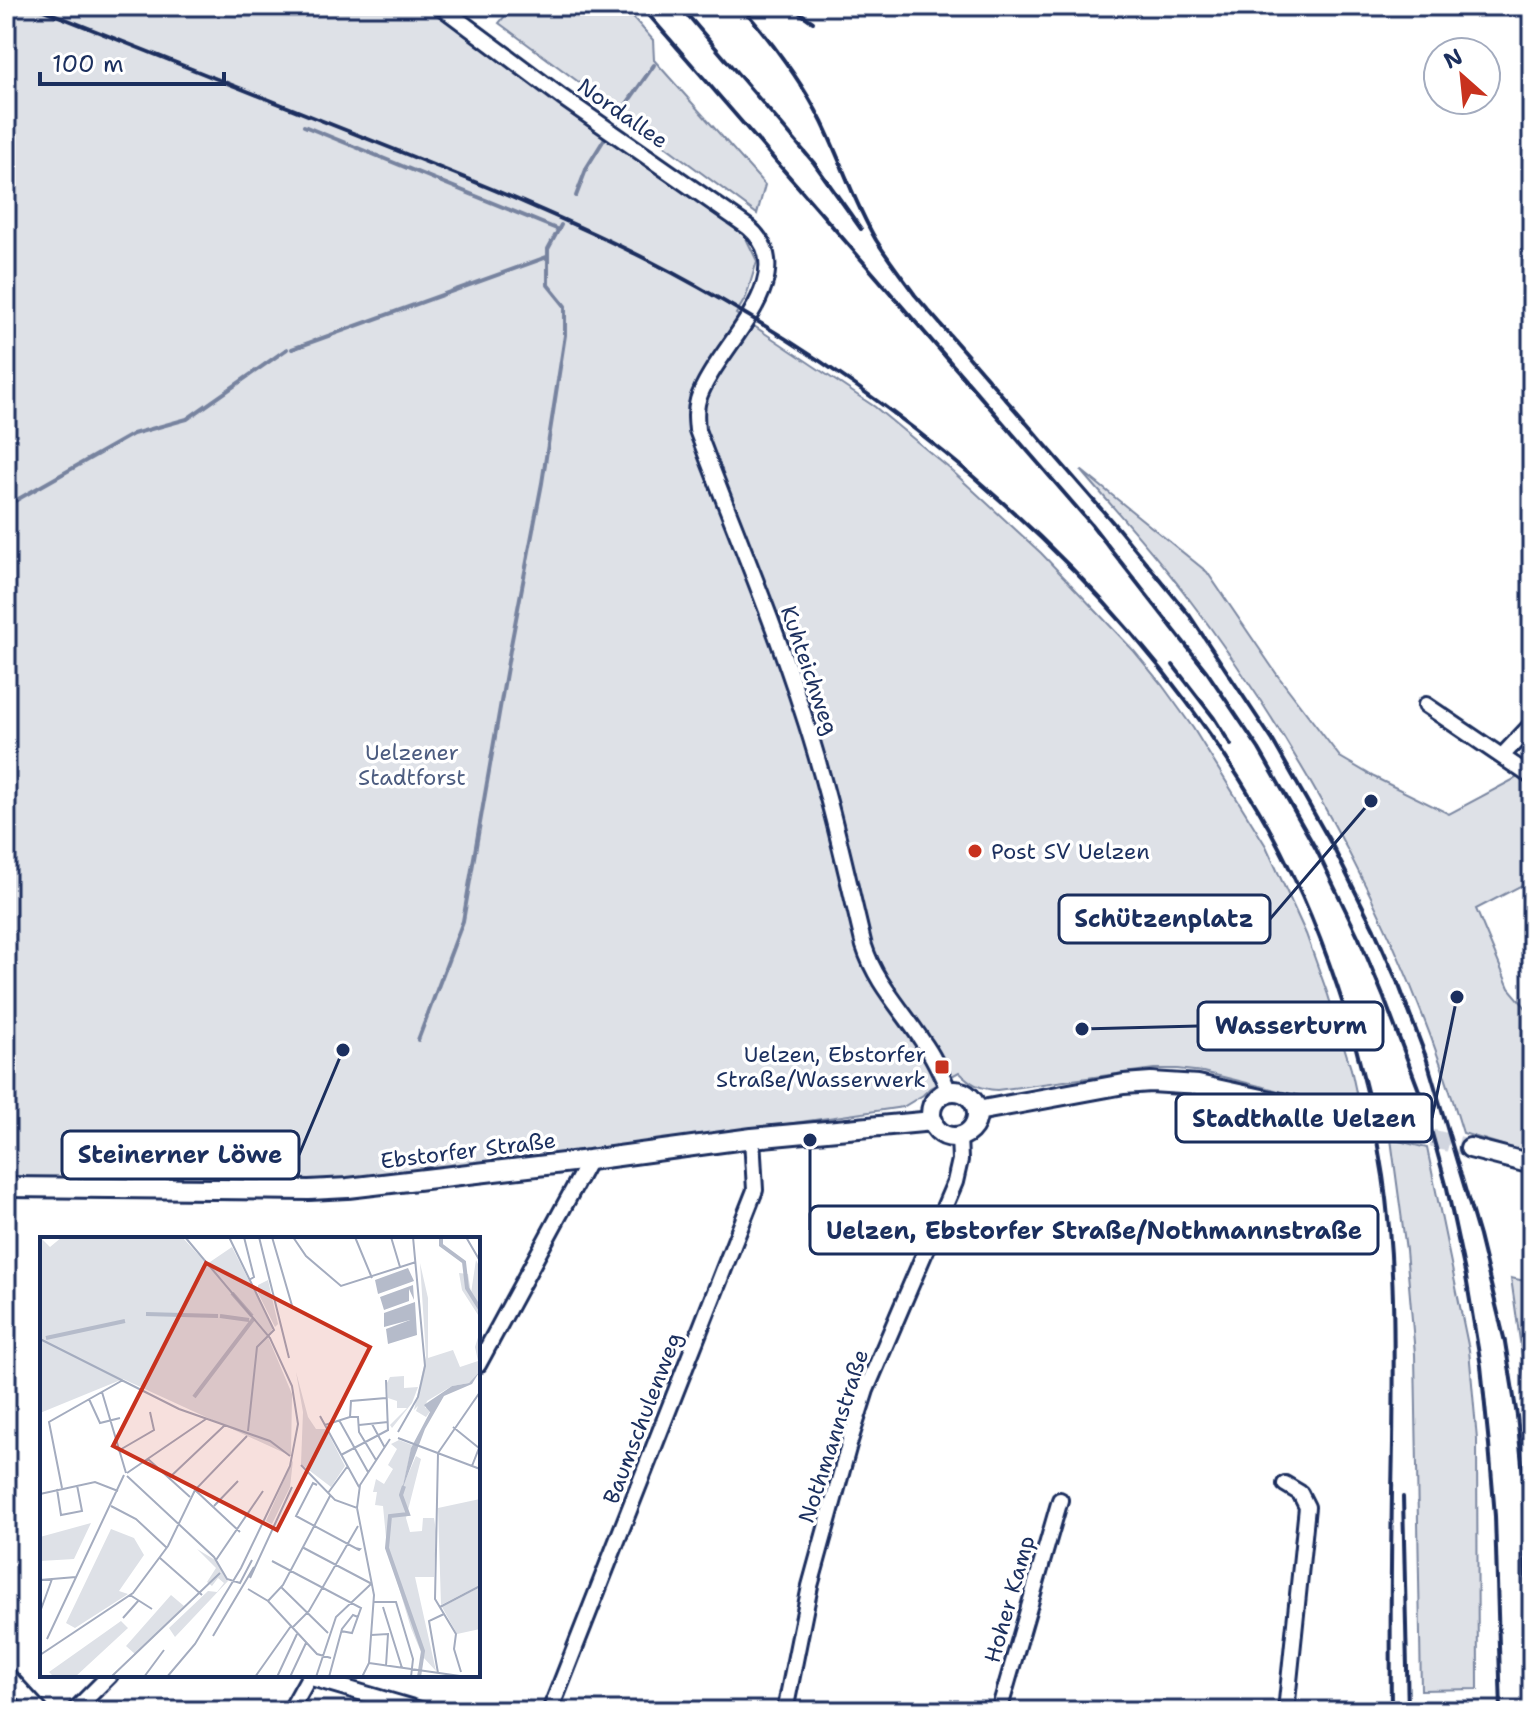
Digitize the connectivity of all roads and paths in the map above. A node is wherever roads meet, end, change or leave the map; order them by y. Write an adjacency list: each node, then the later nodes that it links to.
1 (440, 6): 2 (street, Nordallee)
2 (769, 264): 7 (street, Kuhteichweg)
3 (1426, 705): 5 (street)
4 (1532, 724): 5 (street)
5 (1502, 756): 6 (street)
6 (1532, 777)
7 (949, 1092): 8 (main road); 10 (main road)
8 (977, 1111): 9 (main road); 11 (main road)
9 (1353, 1119)
10 (933, 1121): 11 (main road); 12 (main road, Ebstorfer Straße)
11 (959, 1136): 29 (street, Nothmannstraße)
12 (752, 1138): 14 (main road, Ebstorfer Straße); 28 (street, Baumschulenweg)
13 (1470, 1148): 15 (main road)
14 (589, 1160): 16 (main road, Ebstorfer Straße); 17 (street)
15 (1532, 1164)
16 (6, 1187)
17 (480, 1361)
18 (1285, 1484): 31 (street)
19 (1060, 1500): 30 (street, Hoher Kamp)
20 (6, 1674): 24 (street)
21 (108, 1677): 25 (street)
22 (308, 1677): 26 (street)
23 (312, 1677): 27 (street)
24 (40, 1711)
25 (74, 1711)
26 (290, 1711)
27 (424, 1711)
28 (550, 1711)
29 (785, 1711)
30 (999, 1711)
31 (1286, 1711)

